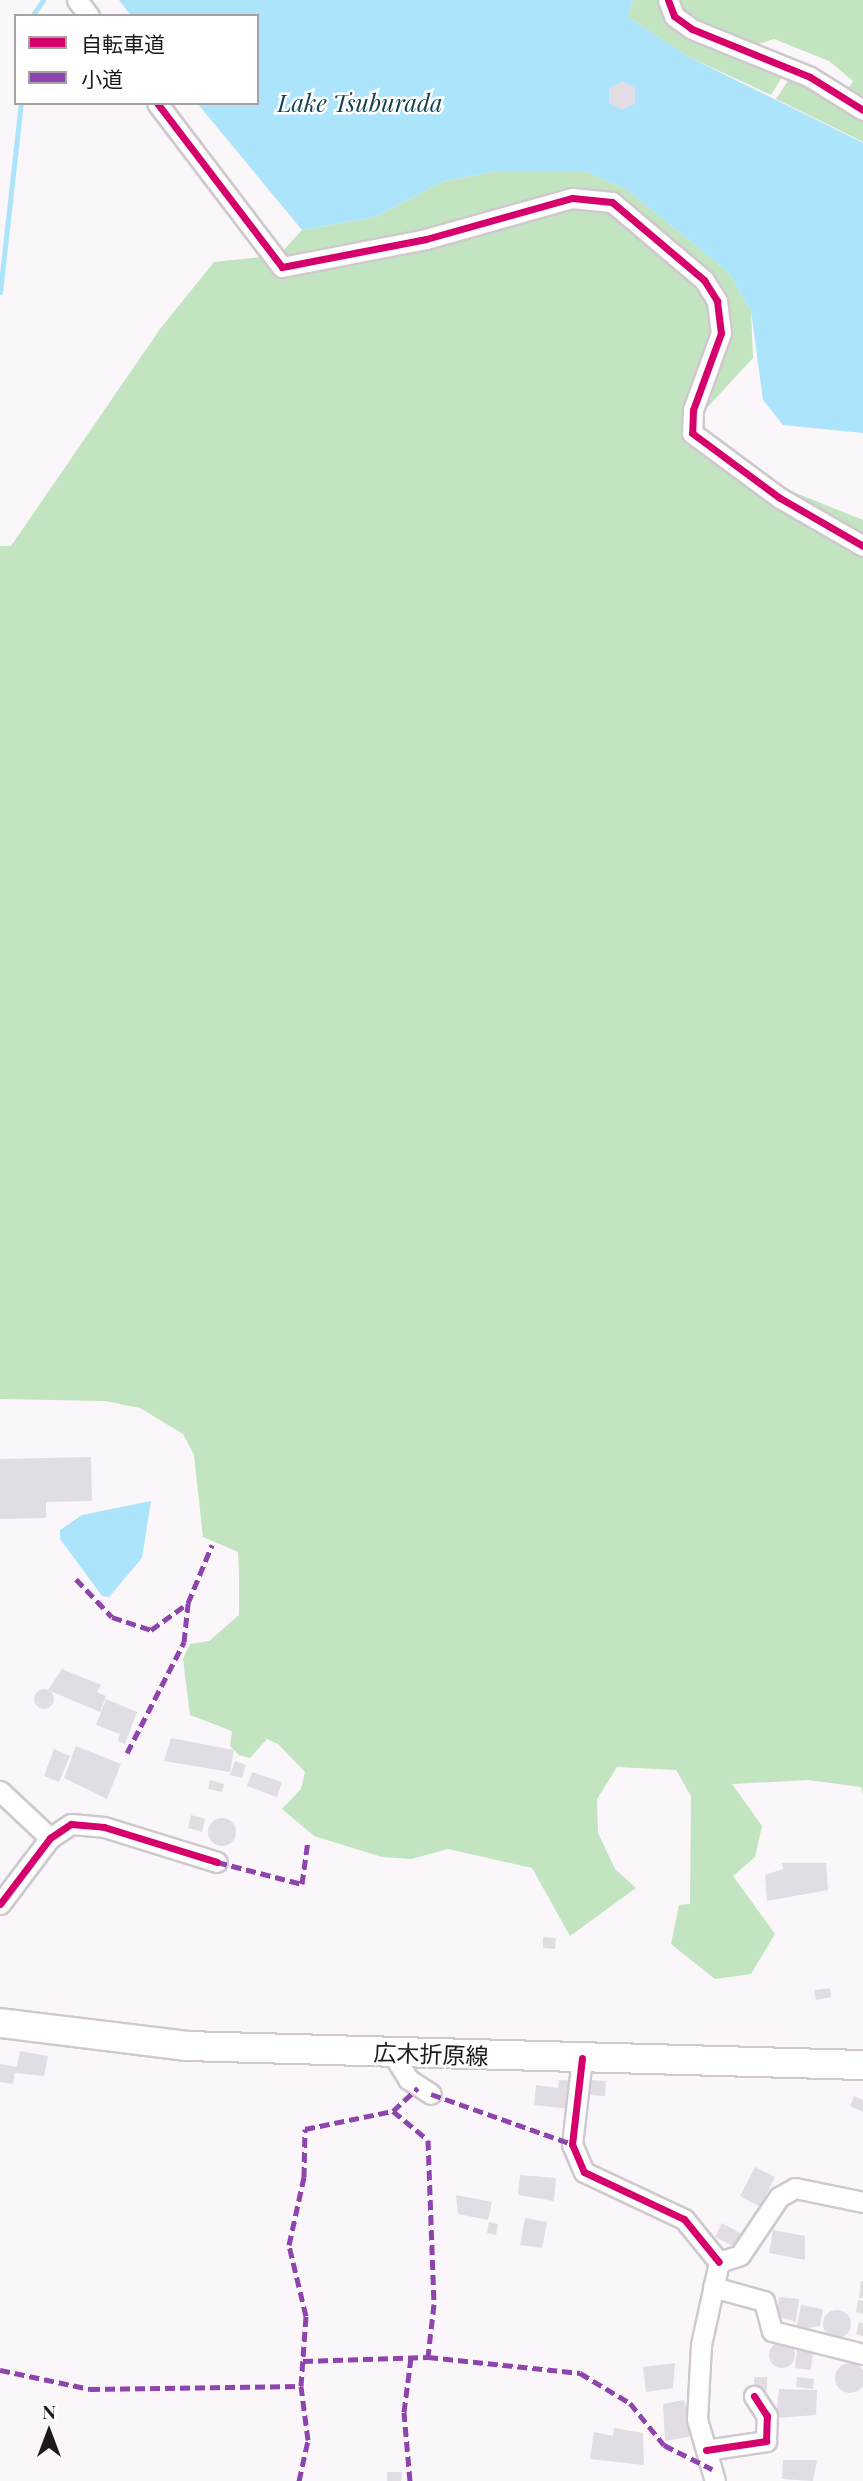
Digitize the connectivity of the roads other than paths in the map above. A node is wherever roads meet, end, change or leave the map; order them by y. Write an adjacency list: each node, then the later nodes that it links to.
1 (76, 0): 3 (street)
2 (668, 0): 5 (street)
3 (87, 14)
4 (159, 105): 6 (street)
5 (863, 110)
6 (863, 546)
7 (0, 1791): 8 (street)
8 (50, 1838): 9 (street); 10 (street)
9 (217, 1862)
10 (0, 1904)
11 (0, 2024): 12 (main road, 広木折原線)
12 (392, 2053): 13 (main road, 広木折原線); 15 (street)
13 (582, 2058): 14 (main road, 広木折原線); 17 (street)
14 (863, 2065)
15 (431, 2094)
16 (863, 2202): 17 (street)
17 (719, 2262): 18 (street)
18 (713, 2287): 19 (street); 21 (street)
19 (863, 2354)
20 (754, 2396): 21 (street)
21 (706, 2450): 22 (street)
22 (715, 2481)

